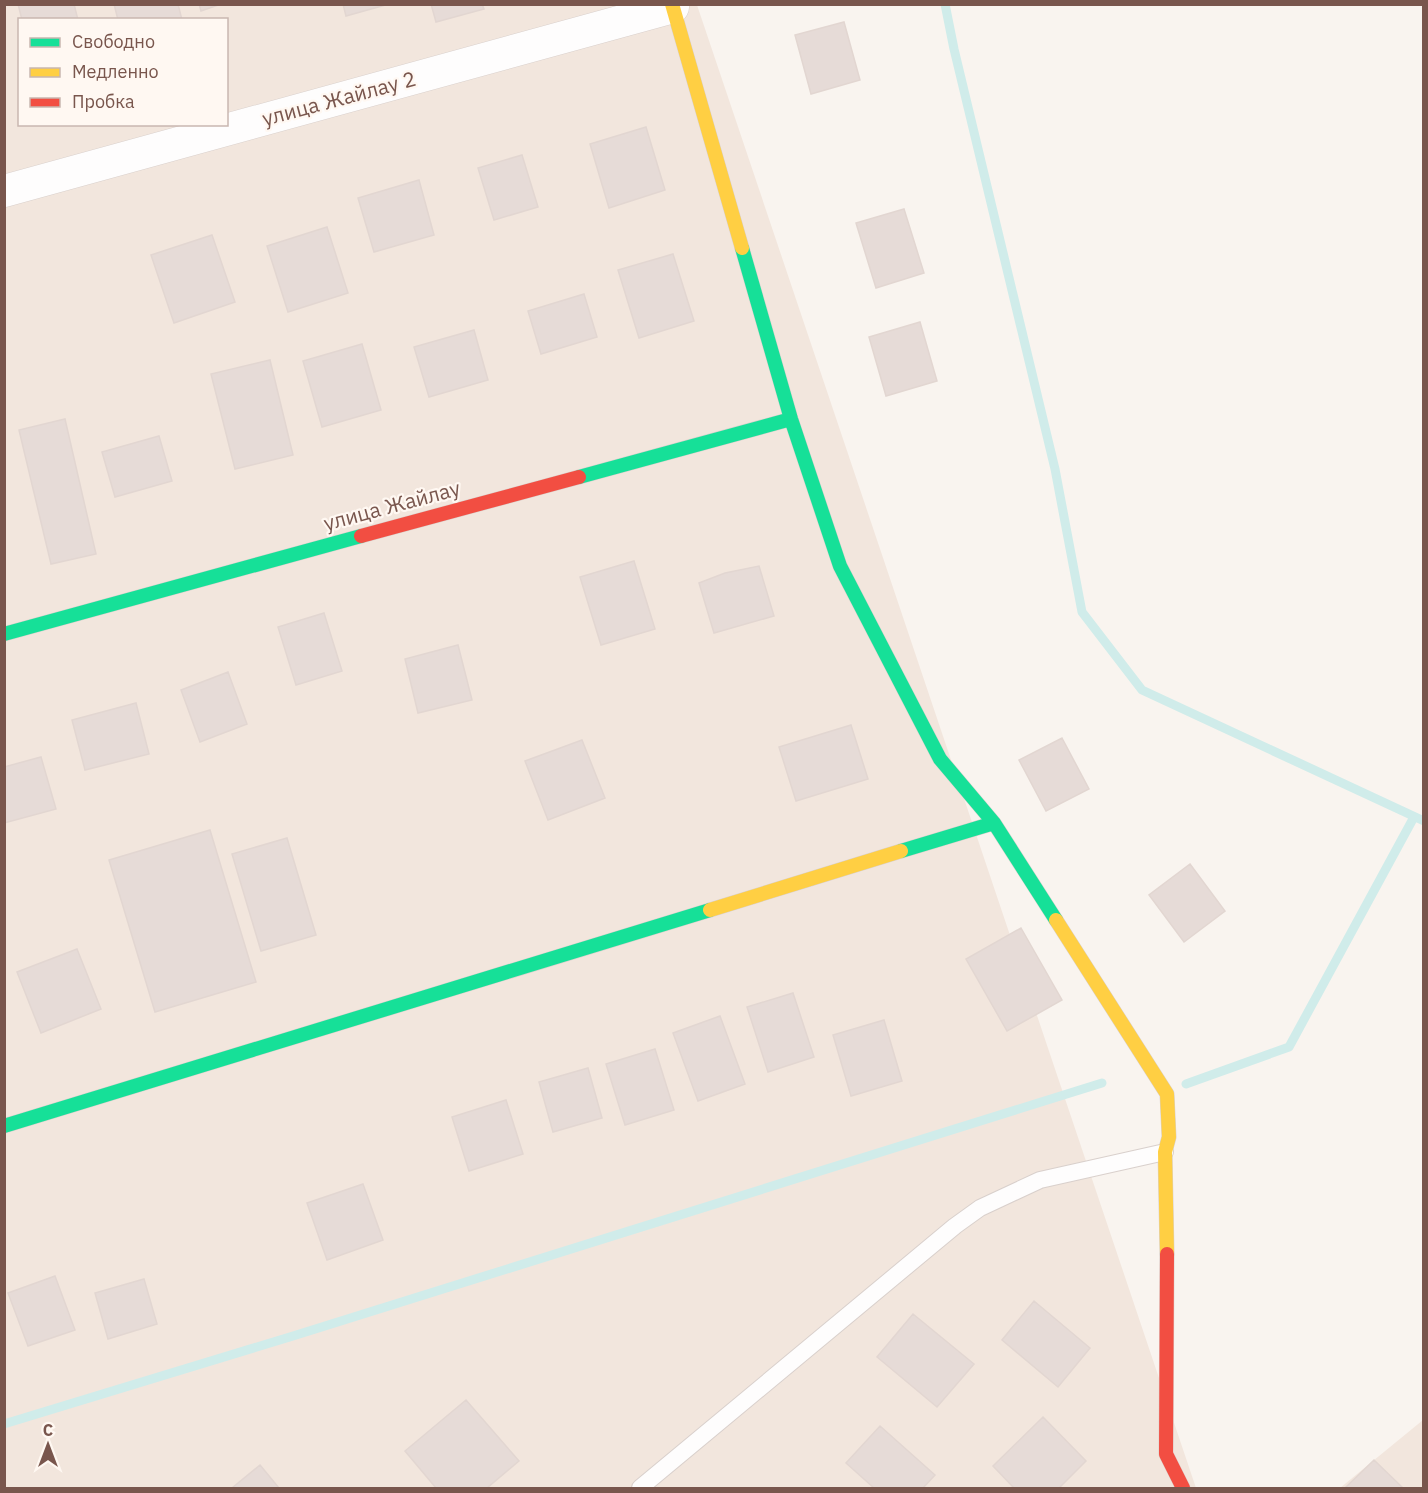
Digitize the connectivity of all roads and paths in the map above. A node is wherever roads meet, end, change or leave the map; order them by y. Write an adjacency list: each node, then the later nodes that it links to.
1 (673, 6): 2 (street, улица Жайлау 2); 3 (street)
2 (4, 191)
3 (791, 419): 4 (street, улица Жайлау); 5 (street)
4 (4, 634)
5 (994, 823): 6 (street); 7 (street)
6 (4, 1126)
7 (1165, 1152): 8 (lane); 9 (street)
8 (640, 1488)
9 (1183, 1488)

